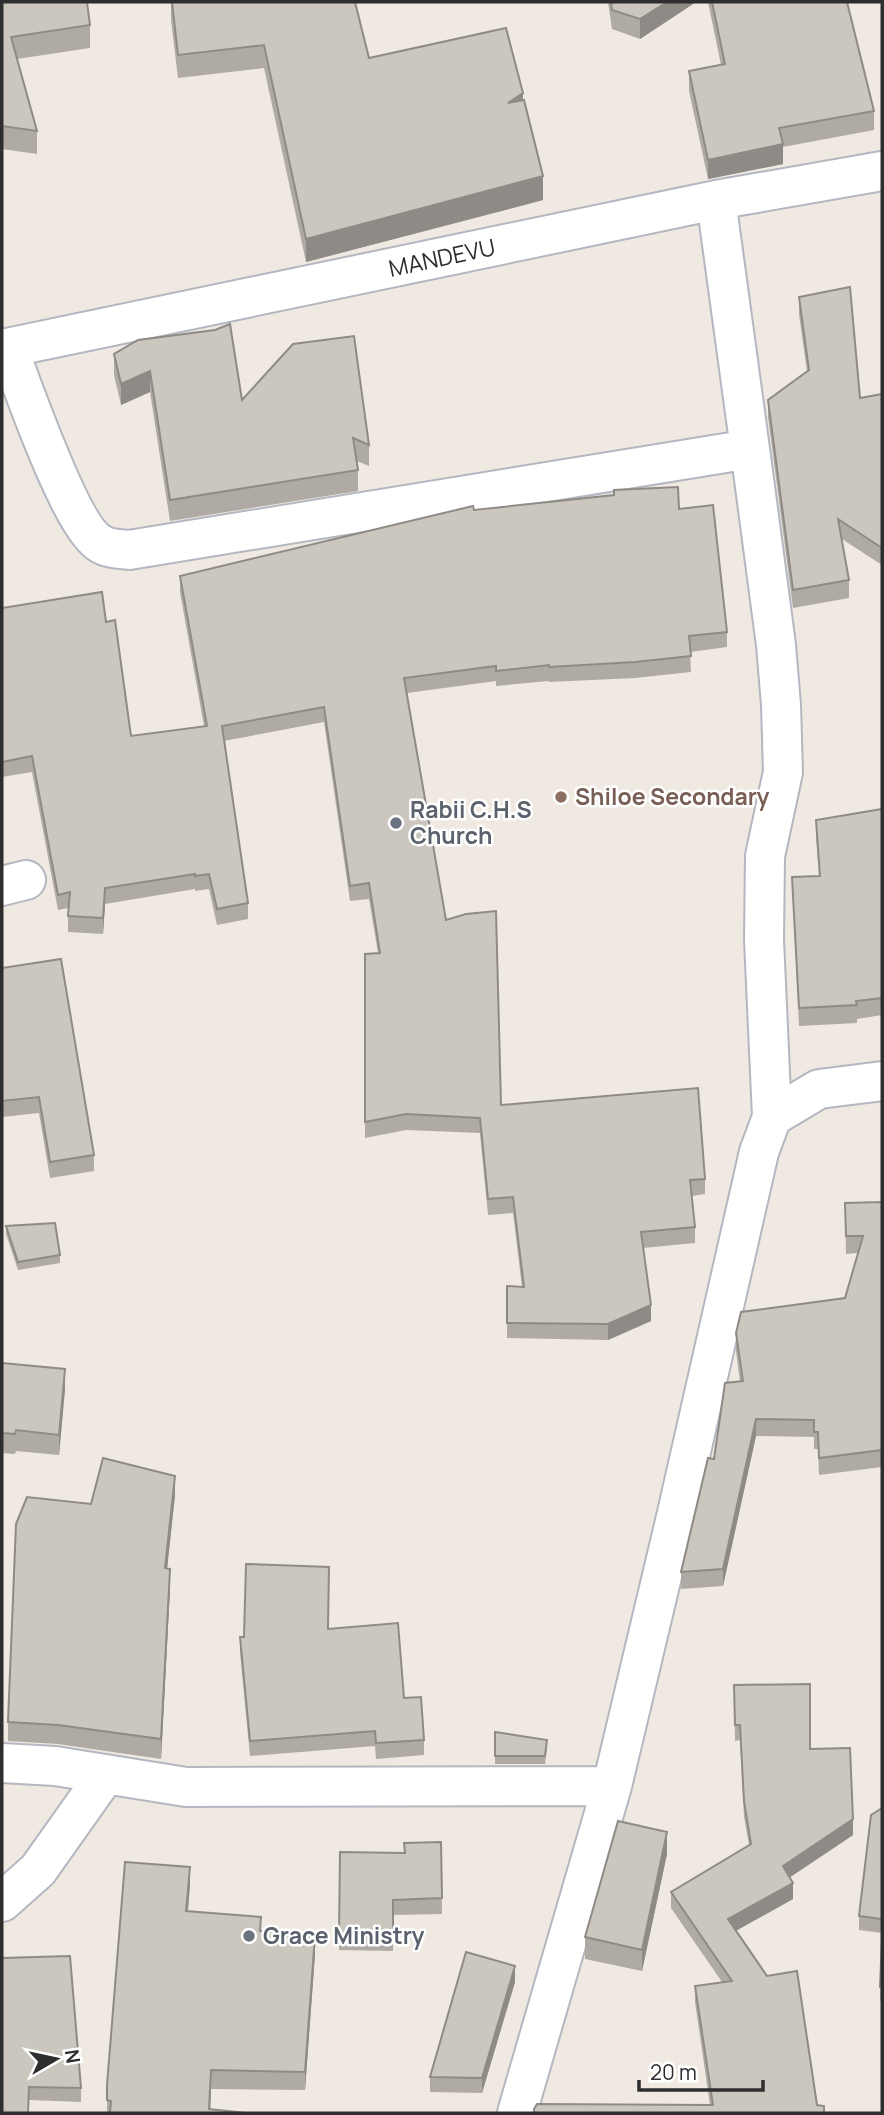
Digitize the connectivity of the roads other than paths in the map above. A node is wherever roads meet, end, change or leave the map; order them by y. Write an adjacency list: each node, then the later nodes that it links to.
1 (882, 171): 2 (street, MANDEVU)
2 (716, 200): 3 (street, MANDEVU); 4 (street)
3 (5, 349): 4 (street)
4 (750, 449): 6 (street)
5 (882, 1081): 6 (street)
6 (772, 1117): 9 (street)
7 (2, 1763): 8 (street)
8 (106, 1774): 9 (street); 10 (street)
9 (612, 1786): 11 (street)
10 (2, 1902)
11 (517, 2113)

